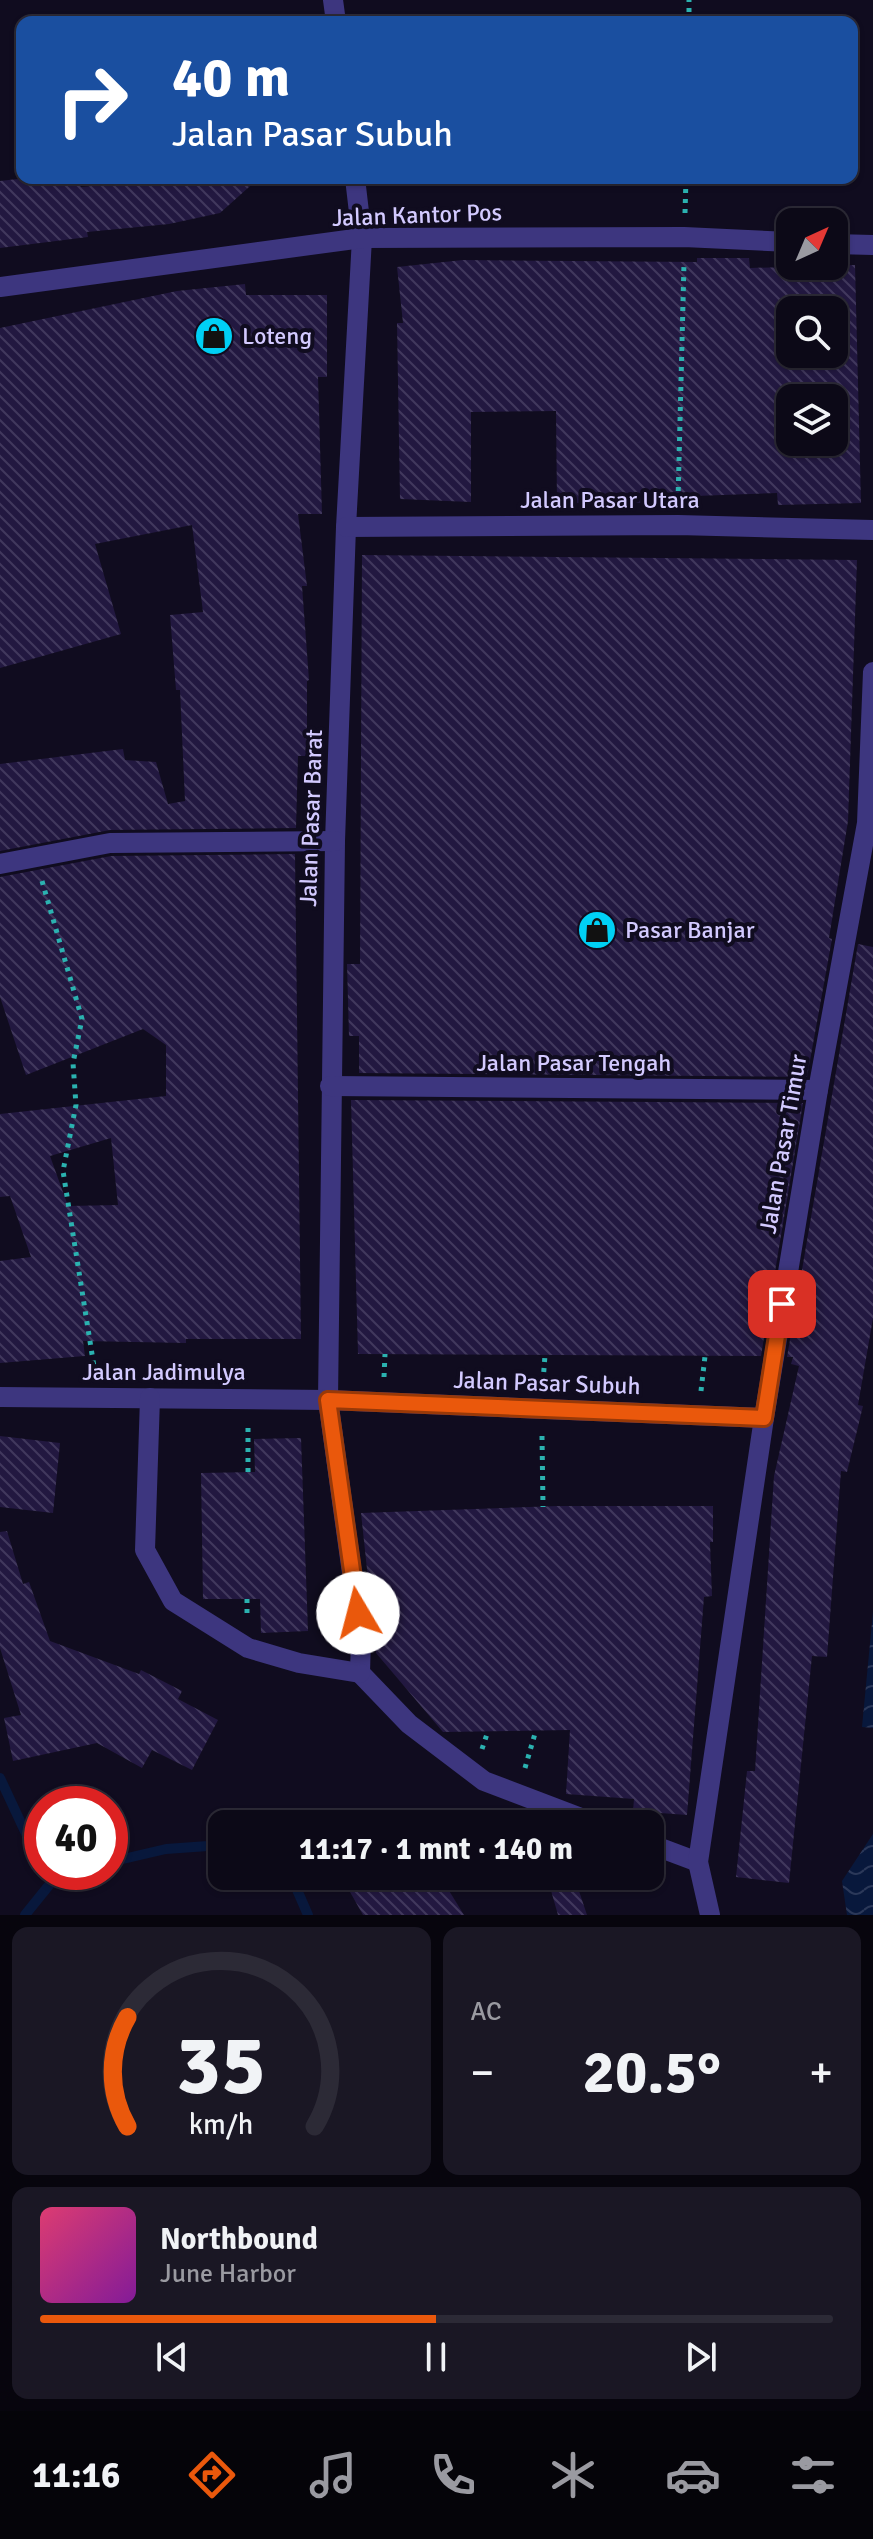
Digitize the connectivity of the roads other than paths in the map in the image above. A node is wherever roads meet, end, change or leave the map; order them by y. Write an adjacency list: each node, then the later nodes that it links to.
1 (356, 184): 2 (street, Jalan Pasar Barat)
2 (362, 238): 3 (street, Jalan Kantor Pos); 6 (street, Jalan Kantor Pos); 7 (street, Jalan Pasar Barat)
3 (776, 241)
4 (848, 244): 5 (street)
5 (873, 245)
6 (0, 287)
7 (346, 527): 8 (street, Jalan Pasar Utara); 10 (street, Jalan Pasar Barat)
8 (873, 530)
9 (873, 672): 13 (street, Jalan Pasar Timur)
10 (335, 841): 11 (street); 12 (street, Jalan Pasar Barat)
11 (0, 864)
12 (330, 1086): 13 (street, Jalan Pasar Tengah); 16 (street, Jalan Pasar Barat)
13 (818, 1090): 17 (street, Jalan Pasar Timur)
14 (0, 1397): 15 (street, Jalan Jadimulya)
15 (150, 1398): 16 (street, Jalan Jadimulya); 18 (street)
16 (328, 1400): 17 (street, Jalan Pasar Subuh); 18 (street, Jalan Pasar Barat)
17 (764, 1418): 21 (street, Jalan Pasar Timur)
18 (360, 1673): 19 (street)
19 (560, 1810)
20 (664, 1849): 21 (street)
21 (698, 1862): 22 (street)
22 (709, 1914)

